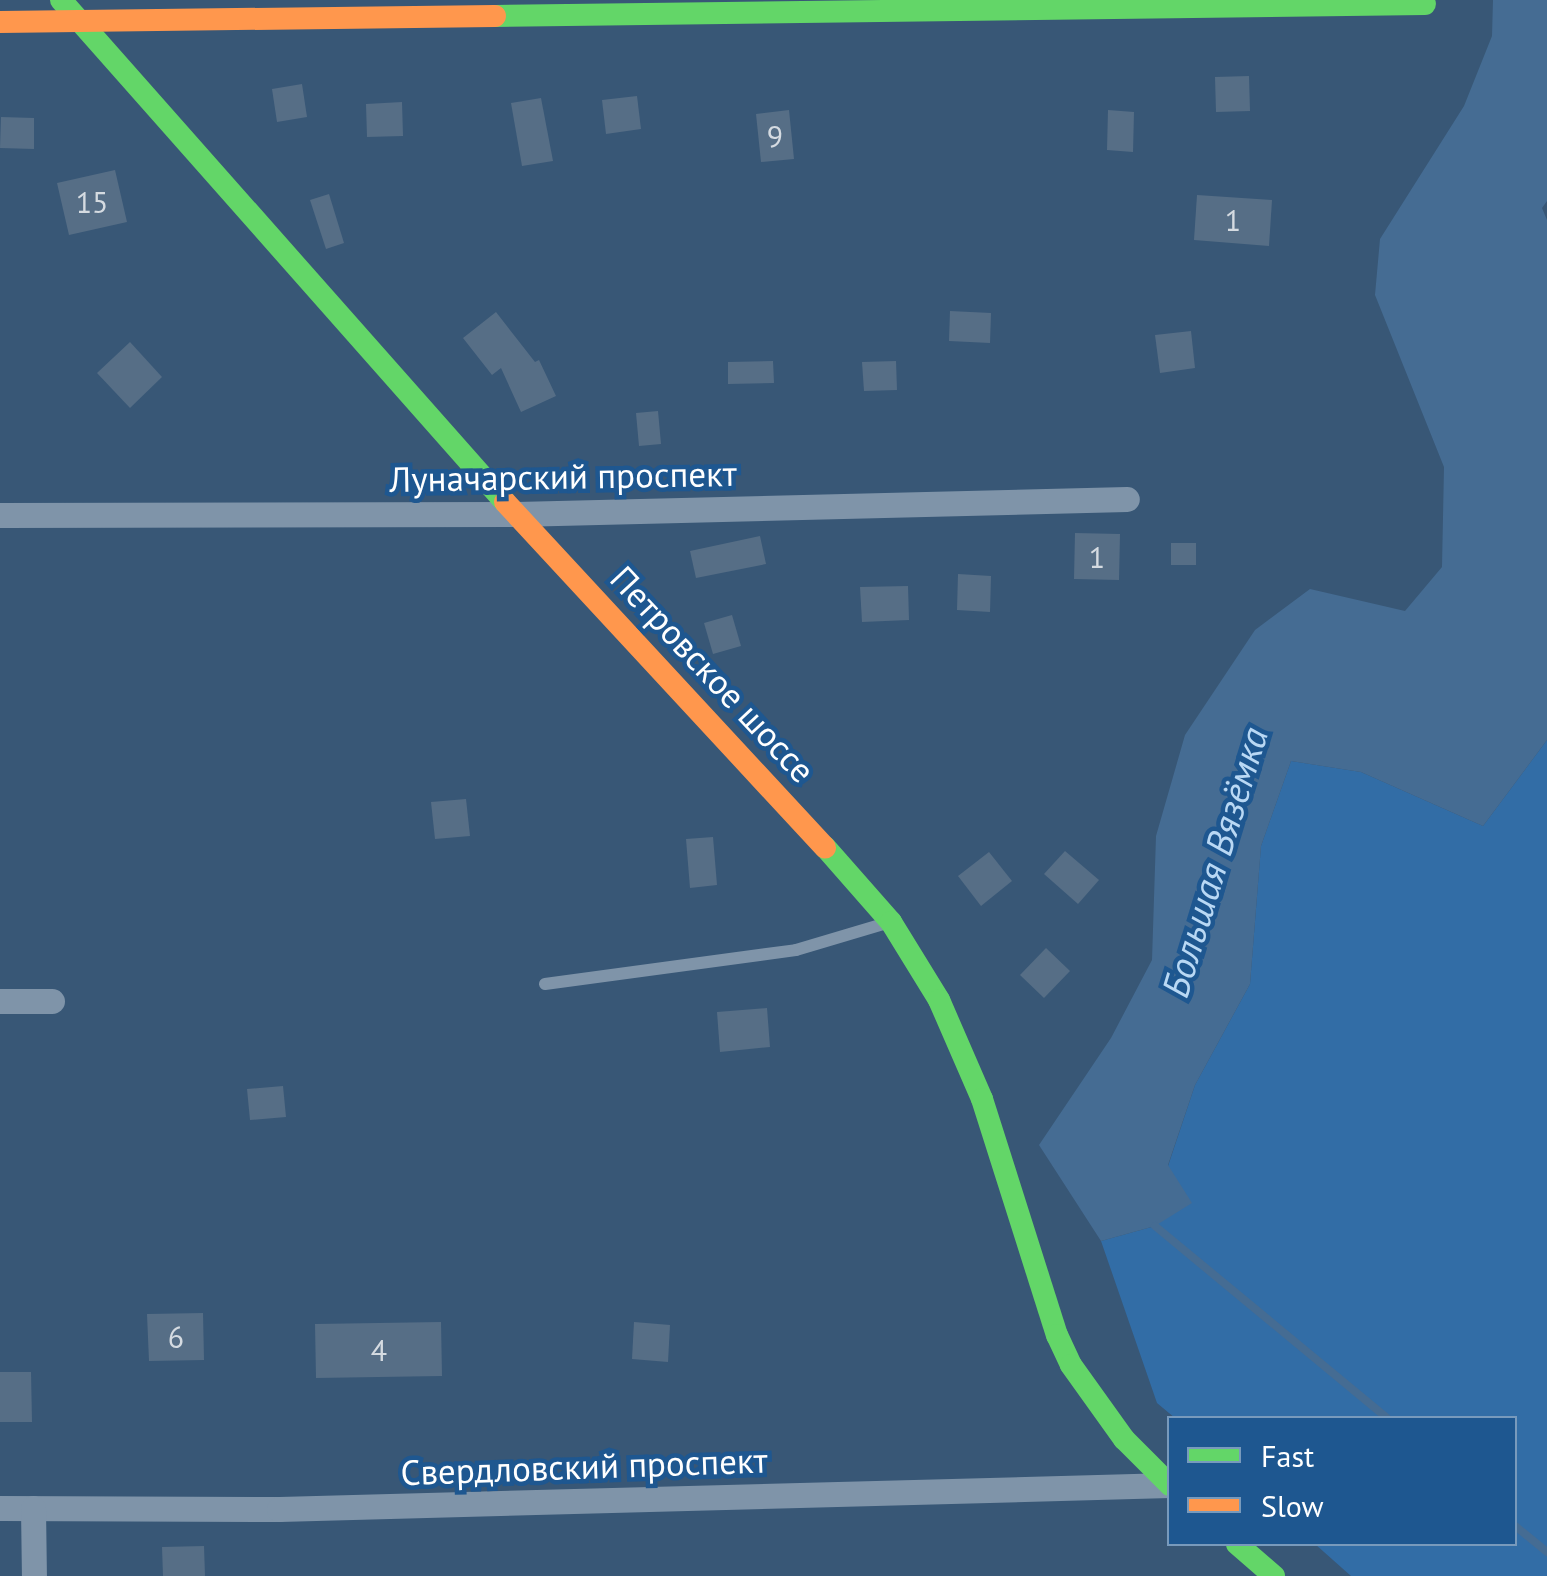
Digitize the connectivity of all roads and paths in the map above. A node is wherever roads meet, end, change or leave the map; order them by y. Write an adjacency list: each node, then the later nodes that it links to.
1 (61, 0): 4 (street, Петровское шоссе)
2 (1426, 4): 4 (street)
3 (0, 22): 4 (street)
4 (81, 23): 6 (street, Петровское шоссе)
5 (1127, 499): 6 (street, Луначарский проспект)
6 (516, 514): 7 (street, Луначарский проспект); 8 (street, Петровское шоссе)
7 (0, 515)
8 (891, 922): 9 (lane); 12 (street, Петровское шоссе)
9 (545, 984)
10 (0, 1001): 11 (street)
11 (52, 1001)
12 (1167, 1482)
13 (1167, 1485): 15 (street, Свердловский проспект)
14 (0, 1508): 15 (street, Свердловский проспект)
15 (32, 1508): 17 (street)
16 (1239, 1546): 18 (street)
17 (34, 1576)
18 (1274, 1576)

